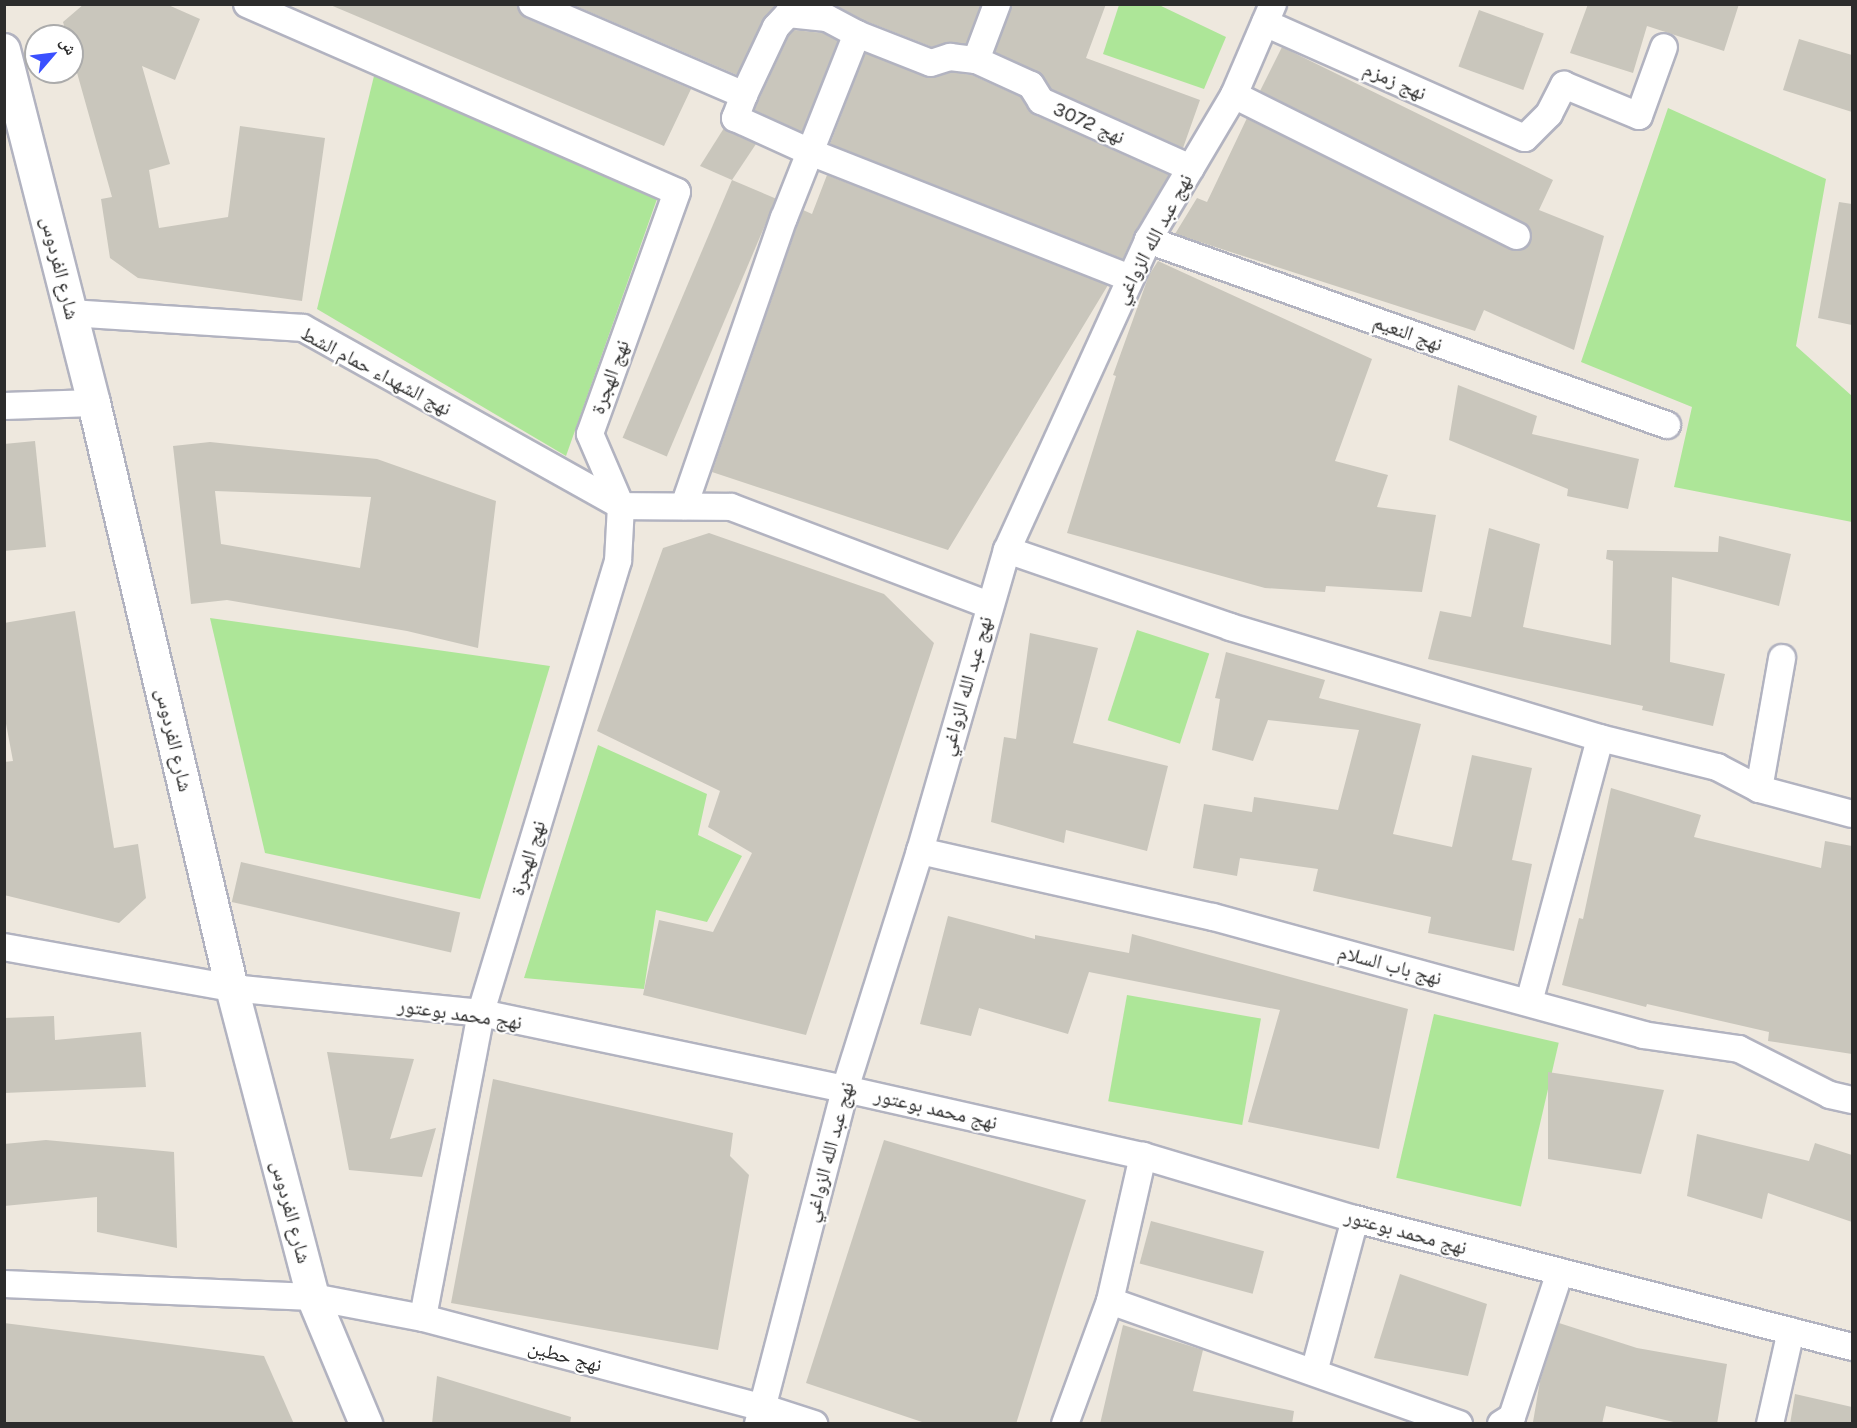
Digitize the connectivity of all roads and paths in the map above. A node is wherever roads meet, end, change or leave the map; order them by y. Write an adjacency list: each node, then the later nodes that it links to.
1 (247, 4): 21 (street, نهج الهجرة)
2 (532, 4): 10 (street)
3 (997, 4): 9 (street)
4 (830, 11): 6 (street, نهج 3072); 10 (street)
5 (1269, 14): 7 (street, نهج زمزم); 11 (street, نهج عبد الله الزواغي)
6 (857, 34): 9 (street, نهج 3072); 12 (street)
7 (1664, 47)
8 (4, 50): 17 (street, شارع الفردوس)
9 (976, 60): 13 (street, نهج 3072)
10 (744, 95): 12 (street)
11 (1234, 95): 13 (street, نهج عبد الله الزواغي); 14 (street)
12 (810, 152): 16 (street); 22 (street)
13 (1191, 168): 15 (street, نهج عبد الله الزواغي)
14 (1517, 236)
15 (1148, 240): 16 (street, نهج عبد الله الزواغي); 20 (street, نهج النعيم)
16 (1130, 278): 23 (street, نهج عبد الله الزواغي)
17 (71, 313): 18 (street, شارع الفردوس); 21 (street, نهج الشهداء حمام الشط)
18 (94, 403): 19 (street); 31 (street, شارع الفردوس)
19 (4, 406)
20 (1667, 425)
21 (621, 506): 22 (street); 33 (street, نهج الهجرة)
22 (684, 507): 24 (street)
23 (1007, 550): 24 (street, نهج عبد الله الزواغي); 26 (street)
24 (989, 604): 29 (street, نهج عبد الله الزواغي)
25 (1782, 658): 27 (street)
26 (1600, 738): 27 (street); 32 (street)
27 (1759, 789): 28 (street)
28 (1852, 814)
29 (920, 850): 32 (street, نهج باب السلام); 34 (street, نهج عبد الله الزواغي)
30 (4, 947): 31 (street, نهج محمد بوعتور)
31 (232, 988): 33 (street, نهج محمد بوعتور); 40 (street, شارع الفردوس)
32 (1529, 1002): 35 (street, نهج باب السلام)
33 (481, 1013): 34 (street, نهج محمد بوعتور); 42 (street, نهج الهجرة)
34 (845, 1089): 36 (street, نهج محمد بوعتور); 46 (street, نهج عبد الله الزواغي)
35 (1852, 1101)
36 (1143, 1156): 37 (street, نهج محمد بوعتور); 41 (street)
37 (1355, 1219): 38 (street, نهج محمد بوعتور); 45 (street)
38 (1560, 1272): 43 (street, نهج محمد بوعتور); 51 (street)
39 (4, 1284): 40 (street, نهج حطين)
40 (313, 1297): 42 (street, نهج حطين); 47 (street, شارع الفردوس)
41 (1110, 1300): 45 (street); 49 (street)
42 (423, 1318): 46 (street, نهج حطين)
43 (1791, 1331): 44 (street, نهج محمد بوعتور); 52 (street)
44 (1852, 1347)
45 (1314, 1372): 50 (street)
46 (760, 1415): 48 (street, نهج حطين)
47 (366, 1424)
48 (814, 1424)
49 (1065, 1424)
50 (1459, 1424)
51 (1501, 1424)
52 (1770, 1424)

